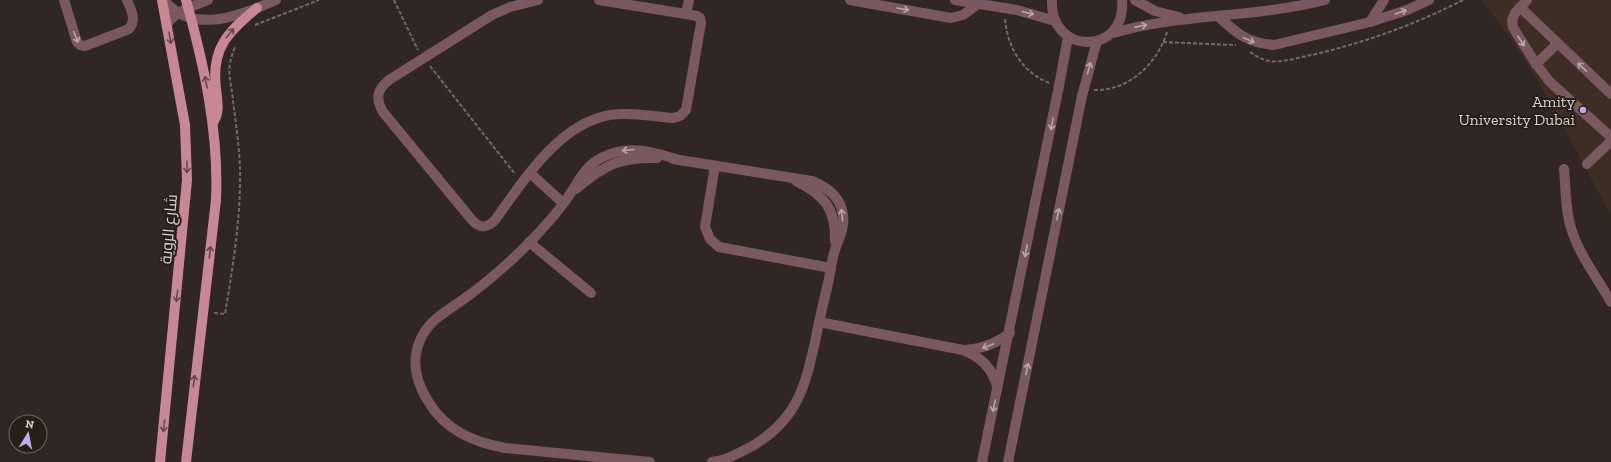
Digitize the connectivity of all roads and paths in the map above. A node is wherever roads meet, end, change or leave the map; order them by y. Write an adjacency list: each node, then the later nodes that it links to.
1 (64, 0): 2 (street, one-way to 2)
2 (127, 0)
3 (163, 0): 23 (street); 30 (main road, شارع الروية)
4 (208, 0): 22 (street)
5 (276, 0): 20 (street)
6 (394, 0): 36 (path)
7 (538, 0): 36 (street)
8 (599, 0): 24 (street)
9 (689, 0): 24 (street)
10 (850, 0): 18 (street, one-way to 18)
11 (955, 0): 18 (street)
12 (1052, 0): 27 (street)
13 (1122, 0): 31 (street)
14 (1135, 0): 26 (street)
15 (1325, 0): 25 (street)
16 (1384, 0): 29 (street)
17 (1429, 0): 29 (street, one-way to 17)
18 (978, 4): 21 (street)
19 (1524, 4): 34 (street); 37 (street, one-way to 37)
20 (257, 8): 22 (street); 41 (main road, one-way to 20)
21 (1000, 8): 27 (street, one-way to 27); 38 (path)
22 (189, 9): 23 (street); 41 (main road, one-way to 22)
23 (179, 13): 30 (street)
24 (686, 14): 47 (street)
25 (1218, 16): 26 (street); 29 (street, one-way to 29)
26 (1187, 19): 28 (street)
27 (1054, 21): 32 (street)
28 (1169, 21): 31 (street, one-way to 28); 40 (path)
29 (1370, 22)
30 (168, 23): 59 (main road, شارع الروية, one-way to 59)
31 (1113, 33): 33 (street)
32 (1068, 37): 33 (street); 38 (street)
33 (1097, 41): 40 (street, one-way to 33)
34 (1557, 44): 37 (street); 39 (street, one-way to 34)
35 (235, 46): 54 (path)
36 (424, 58): 48 (path); 48 (street)
37 (1536, 64): 42 (street)
38 (1060, 86): 56 (street, one-way to 56)
39 (1611, 94)
40 (1082, 96): 64 (street, one-way to 40)
41 (214, 123): 54 (main road, one-way to 41)
42 (1611, 137)
43 (1611, 141): 44 (street)
44 (1587, 164)
45 (715, 166): 49 (street); 51 (street); 51 (street)
46 (1564, 169): 53 (street)
47 (530, 173): 48 (street); 49 (street)
48 (522, 183)
49 (563, 203): 50 (street)
50 (529, 242): 52 (street); 61 (street)
51 (831, 268): 55 (street)
52 (591, 294)
53 (1611, 302)
54 (202, 312): 60 (main road, one-way to 54)
55 (819, 322): 57 (street); 62 (street)
56 (1010, 332): 57 (street, one-way to 57); 58 (street)
57 (963, 350): 58 (street)
58 (997, 389): 63 (street, one-way to 63)
59 (160, 462)
60 (186, 462)
61 (650, 462)
62 (712, 462)
63 (982, 462)
64 (1008, 462)

